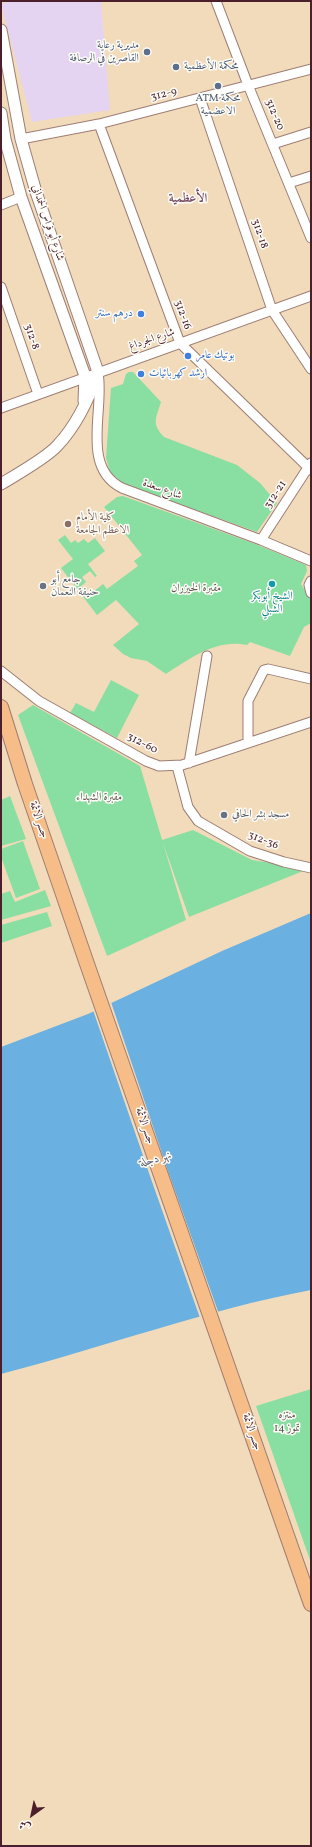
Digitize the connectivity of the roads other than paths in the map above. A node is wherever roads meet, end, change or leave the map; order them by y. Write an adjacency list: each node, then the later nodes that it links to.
1 (216, 1): 4 (street, 312-20)
2 (1, 30): 9 (street, شارع أبو فراس الحمداني)
3 (311, 69): 4 (street, 312-9)
4 (248, 85): 5 (street, 312-9); 11 (street, 312-20)
5 (200, 98): 7 (street, 312-9); 21 (street, 312-18)
6 (1, 113): 10 (street, شارع أبو فراس الحمداني)
7 (99, 124): 9 (street, 312-9); 22 (street, 312-16)
8 (311, 132): 11 (street)
9 (21, 139): 14 (street, شارع أبو فراس الحمداني)
10 (3, 140): 15 (street, شارع أبو فراس الحمداني)
11 (273, 144): 13 (street, 312-20)
12 (311, 176): 13 (street)
13 (289, 182): 17 (street, 312-20)
14 (36, 192): 15 (street); 24 (street, شارع أبو فراس الحمداني)
15 (21, 198): 16 (street); 25 (street, شارع أبو فراس الحمداني)
16 (1, 205)
17 (308, 219): 18 (street, 312-20)
18 (311, 238)
19 (1, 287): 26 (street, 312-8)
20 (311, 296): 21 (street, شارع الجرداغ)
21 (272, 310): 22 (street, شارع الجرداغ); 23 (street, 312-18)
22 (180, 343): 24 (street, شارع الجرداغ); 29 (street, 312-16)
23 (311, 369)
24 (98, 372): 25 (street, شارع الجرداغ); 28 (street, شارع أبو فراس الحمداني); 31 (street, شارع سعدة)
25 (85, 376): 26 (street, شارع الجرداغ); 28 (street, شارع أبو فراس الحمداني)
26 (38, 394): 27 (street, شارع الجرداغ)
27 (1, 408)
28 (82, 410): 30 (street, شارع أبو فراس الحمداني)
29 (310, 466): 31 (street, 312-21)
30 (1, 484)
31 (261, 540): 32 (street, شارع سعدة)
32 (311, 561)
33 (311, 581): 34 (street)
34 (311, 592)
35 (207, 656): 41 (street)
36 (1, 671): 42 (street, 312-60)
37 (311, 679): 40 (street)
38 (2, 713): 44 (main road, جسر الائمة)
39 (311, 722): 40 (street, 312-60)
40 (248, 742): 41 (street, 312-60)
41 (189, 763): 42 (street, 312-60)
42 (177, 766): 43 (street, 312-36)
43 (311, 868)
44 (311, 1604)

